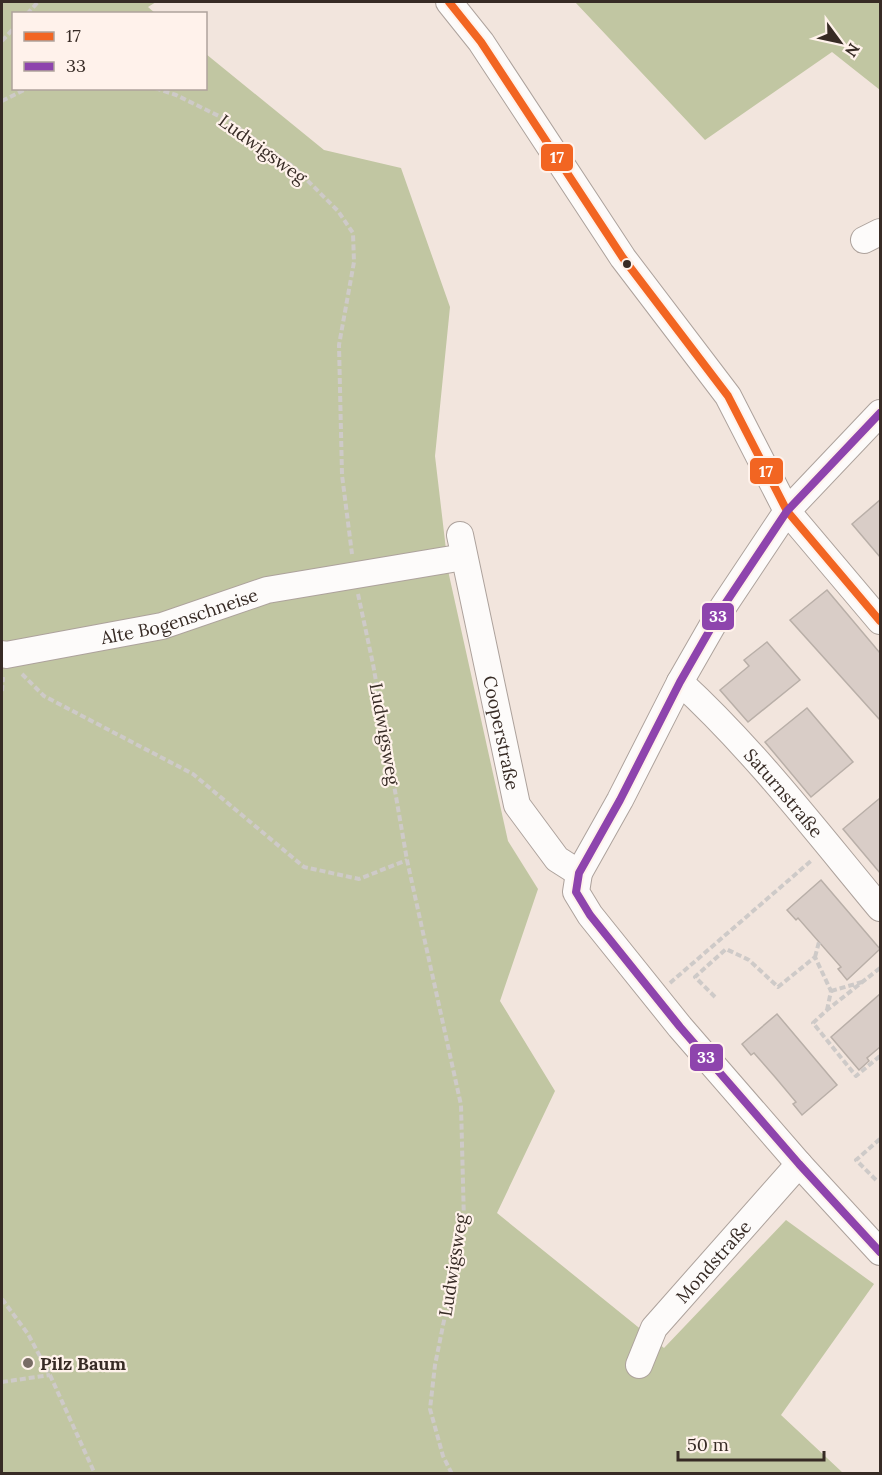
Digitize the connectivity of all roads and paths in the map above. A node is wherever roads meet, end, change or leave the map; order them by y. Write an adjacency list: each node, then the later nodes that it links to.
1 (449, 2): 6 (street)
2 (24, 90): 4 (path)
3 (161, 90): 7 (path, Ludwigsweg)
4 (2, 101)
5 (880, 412): 6 (street)
6 (787, 511): 8 (street); 10 (street)
7 (354, 576): 9 (street, Alte Bogenschneise); 12 (path, Ludwigsweg); 13 (street, Cooperstraße)
8 (880, 621)
9 (4, 654): 12 (path)
10 (680, 682): 11 (street, Saturnstraße); 13 (street)
11 (829, 846): 14 (street, Saturnstraße); 20 (path)
12 (407, 860): 33 (path, Ludwigsweg)
13 (579, 873): 20 (street)
14 (880, 908)
15 (819, 942): 16 (path)
16 (815, 957): 19 (path); 21 (path)
17 (880, 968): 18 (path)
18 (866, 981): 19 (path); 22 (path)
19 (831, 991): 22 (path)
20 (655, 996): 25 (street)
21 (715, 998)
22 (827, 1010): 23 (path)
23 (880, 1056)
24 (880, 1139): 26 (path)
25 (799, 1164): 27 (street); 29 (street, Mondstraße)
26 (876, 1180)
27 (880, 1252)
28 (2, 1299): 30 (path)
29 (639, 1365)
30 (50, 1375): 31 (path); 32 (path)
31 (2, 1382)
32 (95, 1473)
33 (452, 1473)

